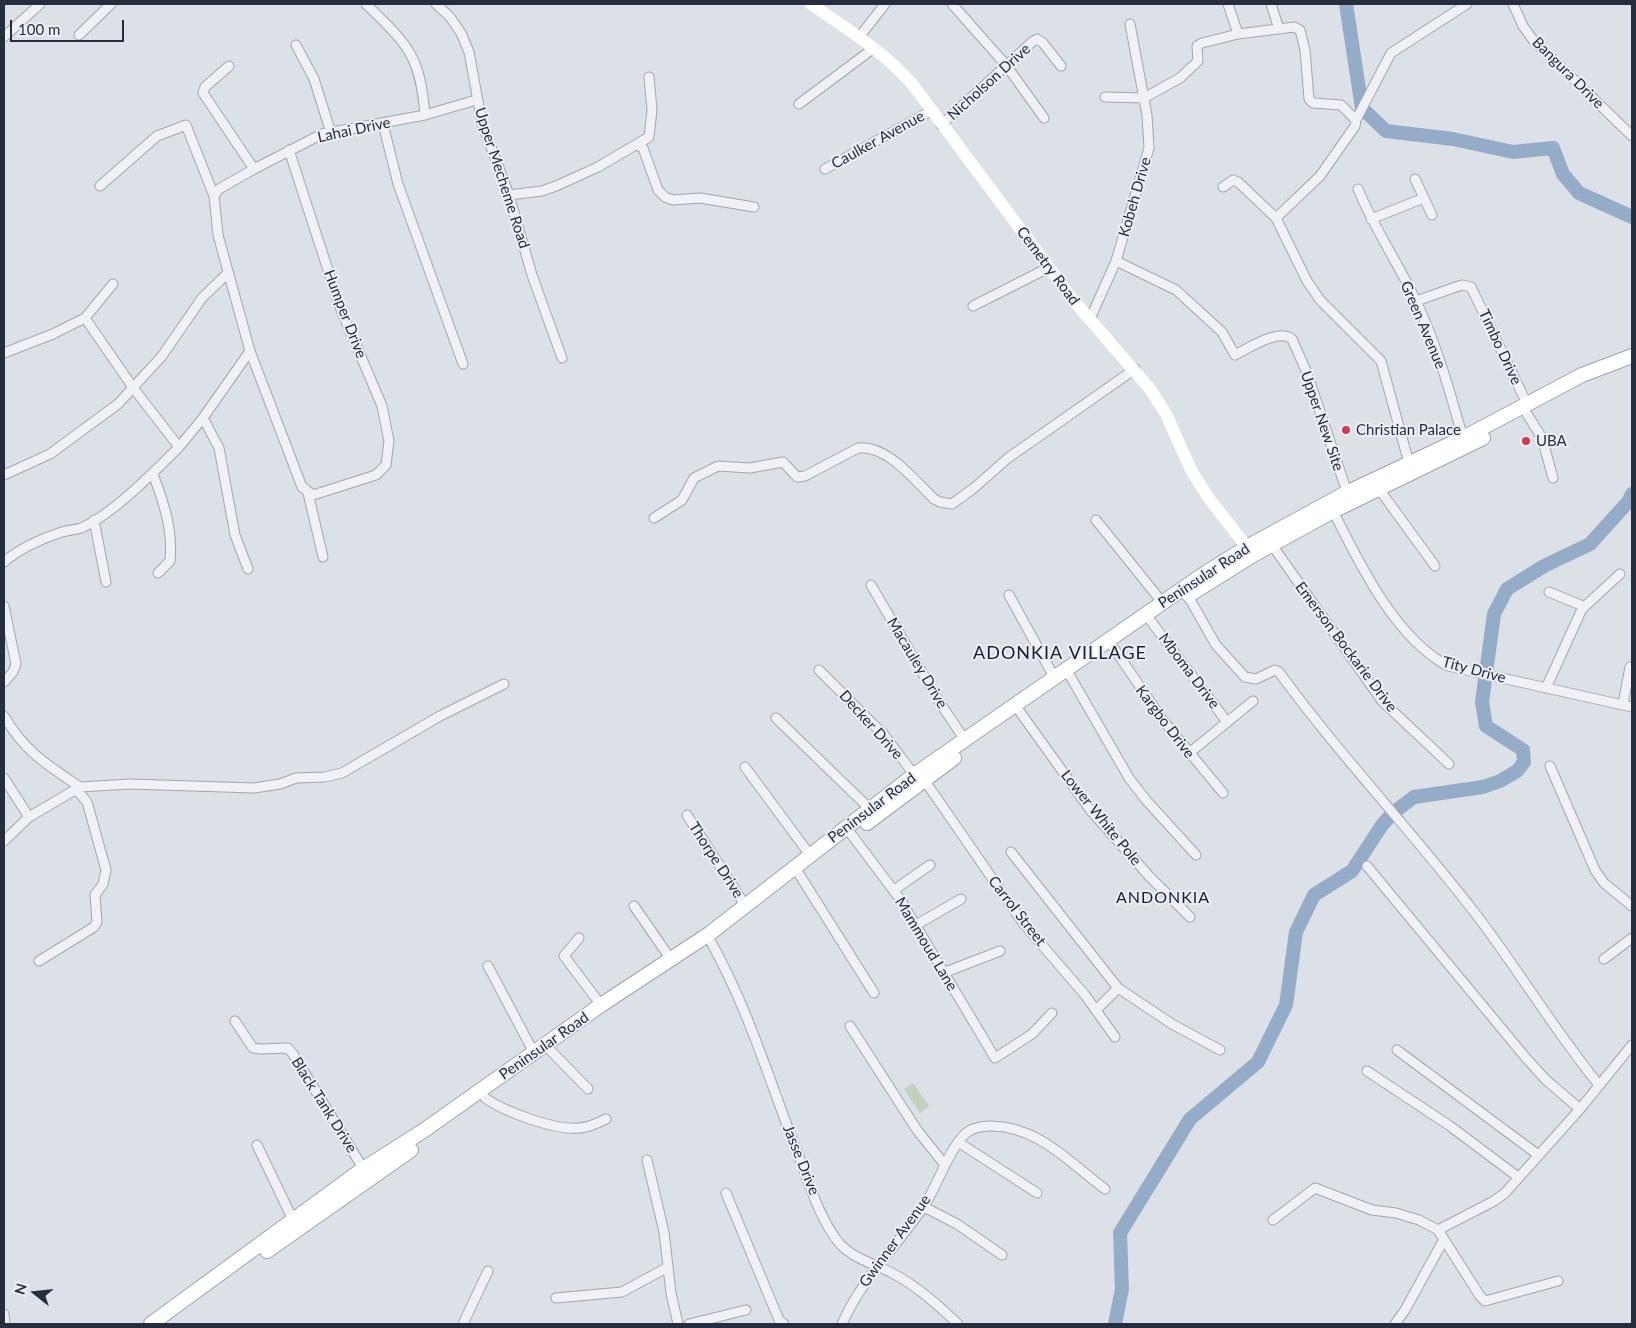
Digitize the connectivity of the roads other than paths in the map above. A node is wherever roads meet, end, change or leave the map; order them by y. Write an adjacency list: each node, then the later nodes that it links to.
1 (40, 4): 16 (street)
2 (111, 4): 15 (street)
3 (366, 4): 29 (street)
4 (436, 4): 26 (street, Upper Mecheme Road)
5 (810, 4): 17 (street, Cemetry Road)
6 (884, 4): 17 (street)
7 (952, 4): 20 (street)
8 (1228, 4): 14 (street)
9 (1272, 4): 13 (street)
10 (1467, 4): 30 (street)
11 (1513, 4): 35 (street, Bangura Drive)
12 (1130, 24): 25 (street, Kobeh Drive)
13 (1280, 29): 14 (street); 30 (street)
14 (1238, 34): 25 (street)
15 (79, 35)
16 (4, 36)
17 (860, 36): 19 (street, Cemetry Road)
18 (296, 45): 34 (street)
19 (874, 48): 27 (street); 28 (street, Cemetry Road)
20 (1006, 65): 22 (street, Nicholson Drive); 31 (street); 33 (street, Nicholson Drive)
21 (229, 66): 38 (street)
22 (1061, 66)
23 (649, 77): 36 (street)
24 (1106, 97): 25 (street)
25 (1144, 98): 51 (street, Kobeh Drive)
26 (476, 100): 29 (street, Lahai Drive); 44 (street, Upper Mecheme Road)
27 (799, 104)
28 (931, 112): 33 (street, Cemetry Road); 39 (street, Caulker Avenue)
29 (425, 115): 32 (street, Lahai Drive)
30 (1357, 117): 49 (street)
31 (1044, 118)
32 (383, 124): 34 (street, Lahai Drive); 63 (street)
33 (941, 125): 52 (street, Cemetry Road)
34 (331, 133): 37 (street, Lahai Drive)
35 (1632, 136)
36 (637, 145): 44 (street); 47 (street)
37 (289, 150): 38 (street, Lahai Drive); 76 (street, Humper Drive)
38 (254, 169): 45 (street, Lahai Drive)
39 (825, 169)
40 (1415, 179): 46 (street)
41 (100, 186): 45 (street)
42 (1223, 187): 49 (street)
43 (1358, 189): 50 (street, Green Avenue)
44 (509, 195): 62 (street, Upper Mecheme Road)
45 (214, 196): 53 (street)
46 (1424, 198): 48 (street); 50 (street)
47 (754, 207)
48 (1432, 215)
49 (1276, 218): 71 (street)
50 (1371, 219): 55 (street, Green Avenue)
51 (1116, 261): 58 (street, Kobeh Drive); 77 (street, Upper New Site)
52 (1048, 268): 56 (street); 58 (street, Cemetry Road)
53 (228, 274): 60 (street); 66 (street)
54 (113, 284): 57 (street)
55 (1416, 300): 67 (street, Timbo Drive); 69 (street, Green Avenue)
56 (973, 306)
57 (85, 318): 59 (street); 66 (street)
58 (1090, 319): 65 (street, Cemetry Road)
59 (4, 352)
60 (250, 352): 68 (street); 76 (street)
61 (1632, 356): 67 (main road, Peninsular Road)
62 (562, 358)
63 (463, 364)
64 (1632, 366): 67 (main road, Peninsular Road)
65 (1135, 369): 79 (street); 83 (street, Cemetry Road)
66 (134, 389): 70 (street); 73 (street)
67 (1527, 409): 69 (main road, Peninsular Road); 71 (main road, Peninsular Road); 74 (street, Timbo Drive)
68 (203, 418): 70 (street); 87 (street)
69 (1463, 438): 71 (main road, Peninsular Road)
70 (180, 447): 72 (street)
71 (1411, 468): 75 (main road, Peninsular Road); 77 (main road, Peninsular Road)
72 (153, 474): 80 (street); 88 (street)
73 (4, 475)
74 (1553, 478)
75 (1379, 489): 77 (main road, Peninsular Road); 86 (street)
76 (308, 493): 84 (street)
77 (1349, 498): 78 (main road, Peninsular Road); 83 (main road, Peninsular Road)
78 (1333, 511): 82 (main road, Peninsular Road); 106 (street, Tity Drive)
79 (654, 518)
80 (94, 520): 85 (street); 90 (street)
81 (1096, 520): 95 (street)
82 (1272, 545): 83 (main road, Peninsular Road); 116 (street, Emerson Bockarie Drive)
83 (1250, 551): 94 (main road, Peninsular Road); 95 (main road, Peninsular Road)
84 (323, 557)
85 (4, 562)
86 (1435, 566)
87 (248, 569)
88 (158, 573)
89 (1620, 574): 97 (street)
90 (106, 582)
91 (870, 585): 114 (street, Macauley Drive)
92 (1549, 592): 97 (street)
93 (1009, 595): 103 (street)
94 (1188, 596): 98 (main road, Peninsular Road); 164 (street)
95 (1162, 602): 103 (main road, Peninsular Road)
96 (4, 606): 104 (street)
97 (1583, 606): 106 (street)
98 (1150, 620): 99 (main road, Peninsular Road); 113 (street, Mboma Drive)
99 (1113, 647): 102 (main road, Peninsular Road); 115 (street, Kargbo Drive)
100 (1630, 667): 108 (street)
101 (819, 670): 120 (street, Decker Drive)
102 (1070, 676): 110 (main road, Peninsular Road); 130 (street)
103 (1054, 677): 114 (main road, Peninsular Road)
104 (4, 682)
105 (504, 684): 121 (street)
106 (1546, 688): 108 (street, Tity Drive)
107 (1253, 701): 113 (street)
108 (1622, 704): 109 (street, Tity Drive)
109 (1632, 707)
110 (1020, 712): 120 (main road, Peninsular Road); 139 (street, Lower White Pole)
111 (4, 716): 121 (street)
112 (776, 718): 123 (street)
113 (1227, 722): 115 (street)
114 (964, 740): 120 (main road, Peninsular Road)
115 (1188, 754): 122 (street, Kargbo Drive)
116 (1449, 764)
117 (1550, 766): 138 (street)
118 (745, 767): 129 (street)
119 (4, 778): 125 (street)
120 (920, 780): 123 (main road, Peninsular Road); 126 (main road, Peninsular Road); 153 (street, Carrol Street)
121 (78, 788): 125 (street); 147 (street)
122 (1223, 793)
123 (870, 809): 129 (main road, Peninsular Road)
124 (687, 815): 136 (street, Thorpe Drive)
125 (30, 817): 127 (street)
126 (851, 834): 133 (main road, Peninsular Road); 134 (street, Mammoud Lane)
127 (4, 841)
128 (1011, 852): 150 (street)
129 (810, 854): 136 (main road, Peninsular Road)
130 (1196, 854)
131 (930, 865): 134 (street)
132 (1367, 866): 167 (street)
133 (799, 874): 143 (main road, Peninsular Road); 151 (street)
134 (894, 890): 140 (street, Mammoud Lane)
135 (961, 898): 140 (street)
136 (745, 905): 145 (main road, Peninsular Road)
137 (634, 906): 145 (street)
138 (1632, 906)
139 (1190, 917)
140 (916, 926): 149 (street, Mammoud Lane)
141 (578, 938): 152 (street)
142 (1632, 938): 146 (street)
143 (711, 942): 161 (main road, Peninsular Road); 186 (street, Jasse Drive)
144 (1000, 952): 149 (street)
145 (670, 958): 152 (main road, Peninsular Road)
146 (1604, 959)
147 (38, 961)
148 (488, 966): 162 (street)
149 (943, 973): 154 (street, Mammoud Lane)
150 (1118, 988): 153 (street); 159 (street)
151 (874, 994)
152 (601, 1005): 162 (main road, Peninsular Road)
153 (1096, 1010): 157 (street, Carrol Street)
154 (1052, 1013)
155 (235, 1021): 174 (street, Black Tank Drive)
156 (850, 1026): 173 (street)
157 (1115, 1037)
158 (1632, 1044): 164 (street)
159 (1220, 1050)
160 (1397, 1050): 171 (street)
161 (551, 1051): 165 (street); 166 (main road, Peninsular Road)
162 (534, 1053): 174 (main road, Peninsular Road)
163 (1367, 1071): 175 (street)
164 (1599, 1085): 167 (street)
165 (588, 1089)
166 (485, 1098): 168 (street); 174 (main road, Peninsular Road)
167 (1580, 1109): 171 (street)
168 (606, 1119)
169 (958, 1142): 173 (street, Gwinner Avenue); 176 (street, Gwinner Avenue); 178 (street)
170 (257, 1145): 180 (street)
171 (1537, 1154): 175 (street)
172 (647, 1160): 185 (street)
173 (945, 1165): 179 (street, Gwinner Avenue)
174 (367, 1173): 180 (main road, Peninsular Road); 194 (main road, Peninsular Road)
175 (1518, 1177): 182 (street)
176 (1105, 1189)
177 (726, 1192): 198 (street)
178 (1037, 1193)
179 (924, 1207): 184 (street); 186 (street, Gwinner Avenue)
180 (292, 1220): 193 (main road, Peninsular Road)
181 (1273, 1220): 182 (street)
182 (1438, 1230): 183 (street)
183 (1444, 1241): 188 (street); 201 (street)
184 (1002, 1254)
185 (668, 1267): 189 (street); 196 (street)
186 (876, 1267): 199 (street, Gwinner Avenue); 200 (street, Jasse Drive)
187 (488, 1271): 195 (street)
188 (1558, 1281)
189 (556, 1298)
190 (746, 1310): 197 (street)
191 (4, 1314): 192 (street)
192 (5, 1324)
193 (151, 1324)
194 (164, 1324)
195 (463, 1324)
196 (678, 1324)
197 (689, 1324)
198 (784, 1324)
199 (842, 1324)
200 (958, 1324)
201 (1394, 1324)

